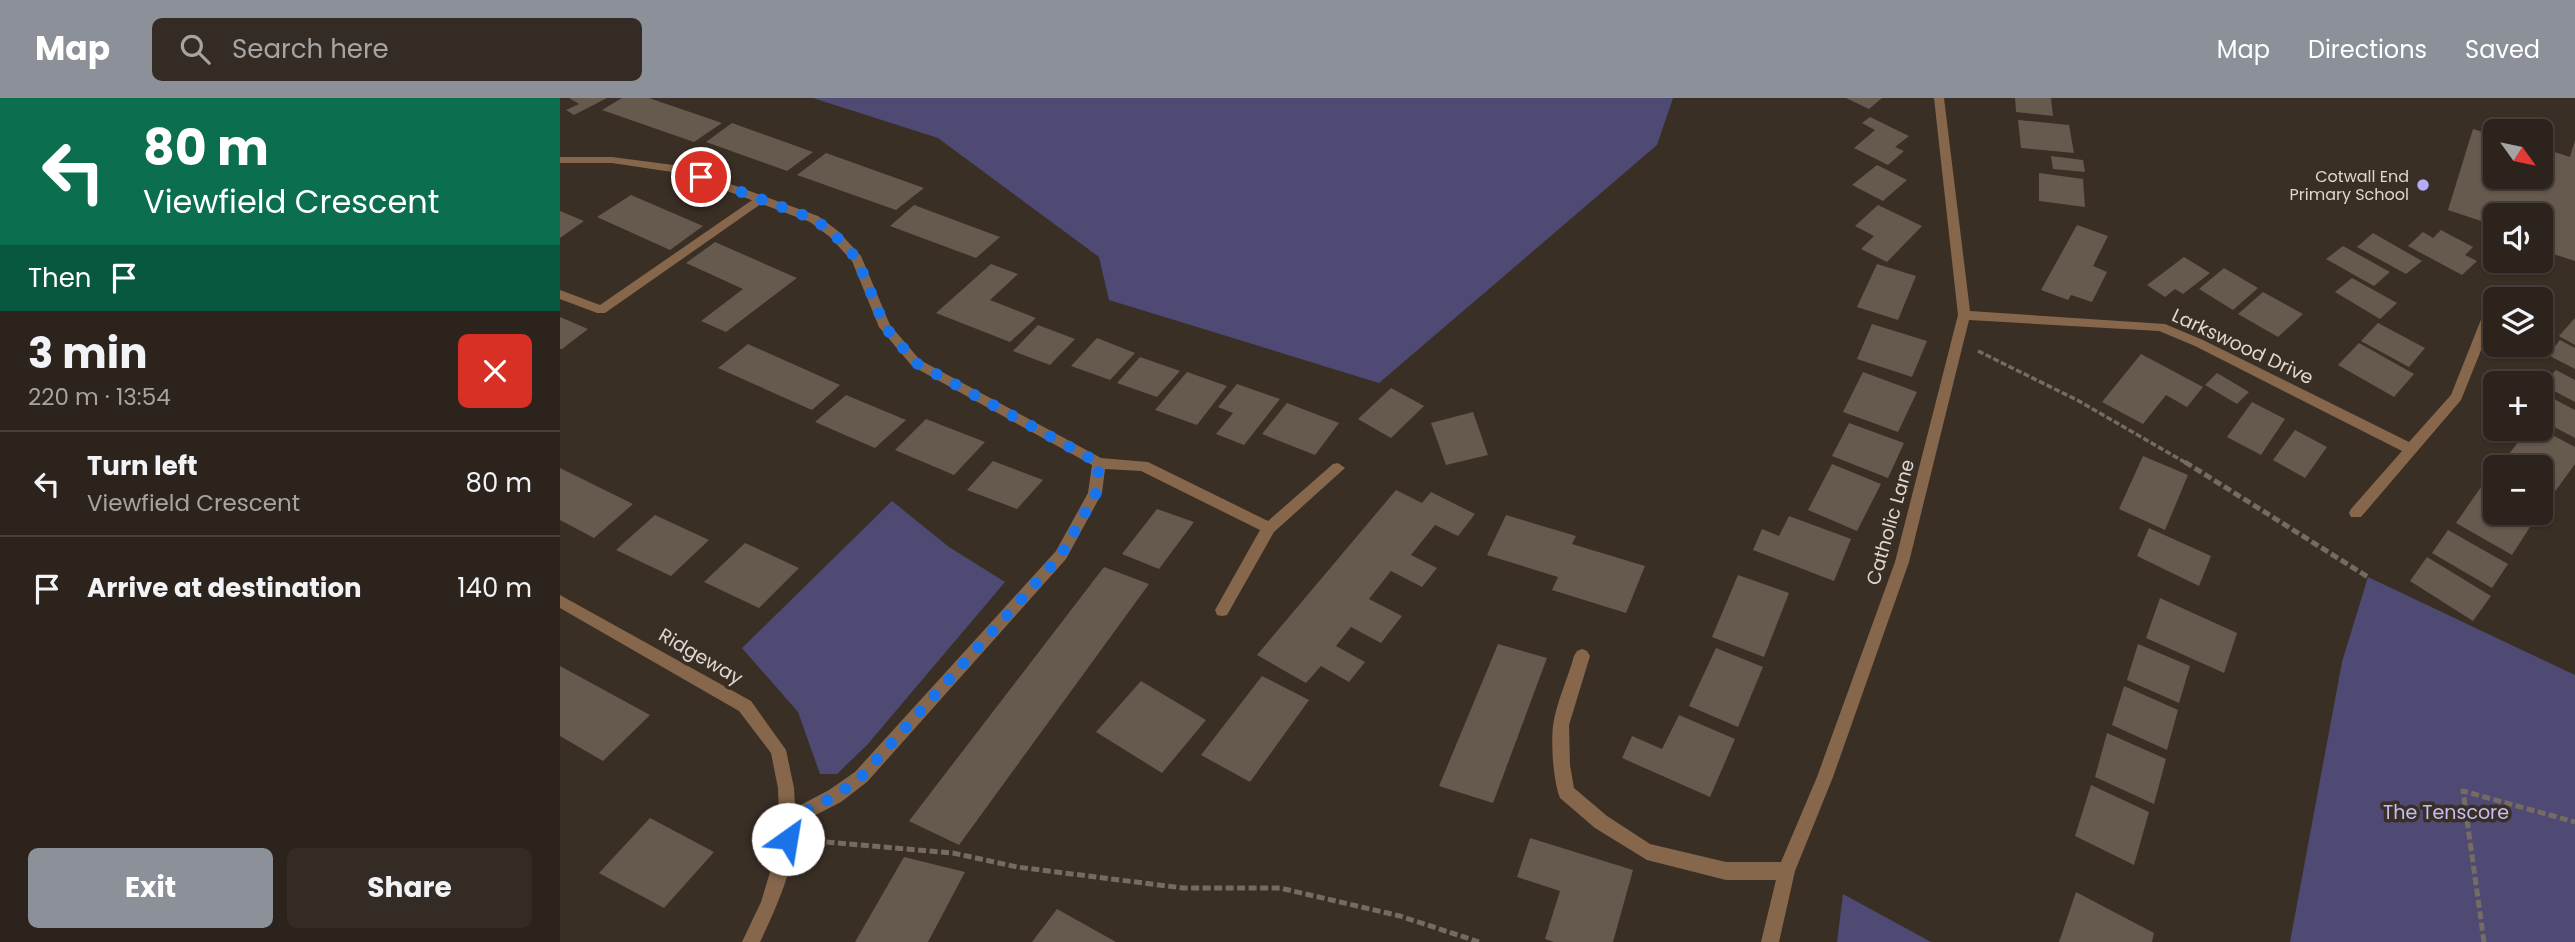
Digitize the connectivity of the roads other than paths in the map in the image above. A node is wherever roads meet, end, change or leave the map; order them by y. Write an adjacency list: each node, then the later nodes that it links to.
1 (1939, 98): 5 (street, Catholic Lane)
2 (560, 160): 3 (street)
3 (761, 198): 4 (street); 8 (street)
4 (560, 294)
5 (1964, 315): 7 (street, Larkswood Drive); 16 (street, Catholic Lane)
6 (2483, 330): 7 (street)
7 (2410, 449): 10 (street)
8 (1099, 463): 11 (street); 15 (street)
9 (1338, 468): 11 (street)
10 (2356, 513)
11 (1269, 527): 13 (street)
12 (560, 601): 15 (street, Ridgeway)
13 (1222, 610)
14 (1582, 656): 16 (street)
15 (789, 820): 17 (street, Ridgeway)
16 (1786, 872): 18 (street, Catholic Lane)
17 (751, 942)
18 (1770, 942)

